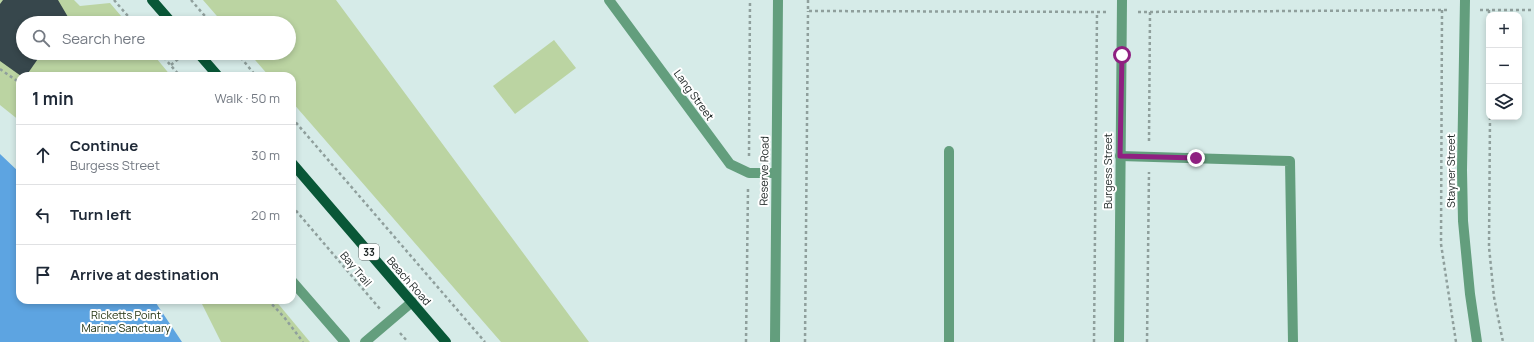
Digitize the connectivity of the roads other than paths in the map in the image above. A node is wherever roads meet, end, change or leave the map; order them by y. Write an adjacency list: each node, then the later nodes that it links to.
1 (152, 0): 6 (main road)
2 (609, 0): 12 (street, Lang Street)
3 (778, 0): 12 (street, Reserve Road)
4 (1122, 0): 10 (street, Burgess Street)
5 (1464, 5): 22 (street, Stayner Street)
6 (166, 16)
7 (204, 60): 8 (main road)
8 (215, 72)
9 (949, 151): 19 (street)
10 (1120, 156): 20 (street, Burgess Street); 21 (street)
11 (296, 168): 14 (main road, Beach Road / 33)
12 (776, 173): 18 (street, Reserve Road)
13 (296, 286): 15 (street)
14 (412, 302): 16 (street); 17 (main road, Beach Road / 33)
15 (345, 342)
16 (364, 342)
17 (446, 342)
18 (775, 342)
19 (949, 342)
20 (1119, 342)
21 (1293, 342)
22 (1477, 342)

